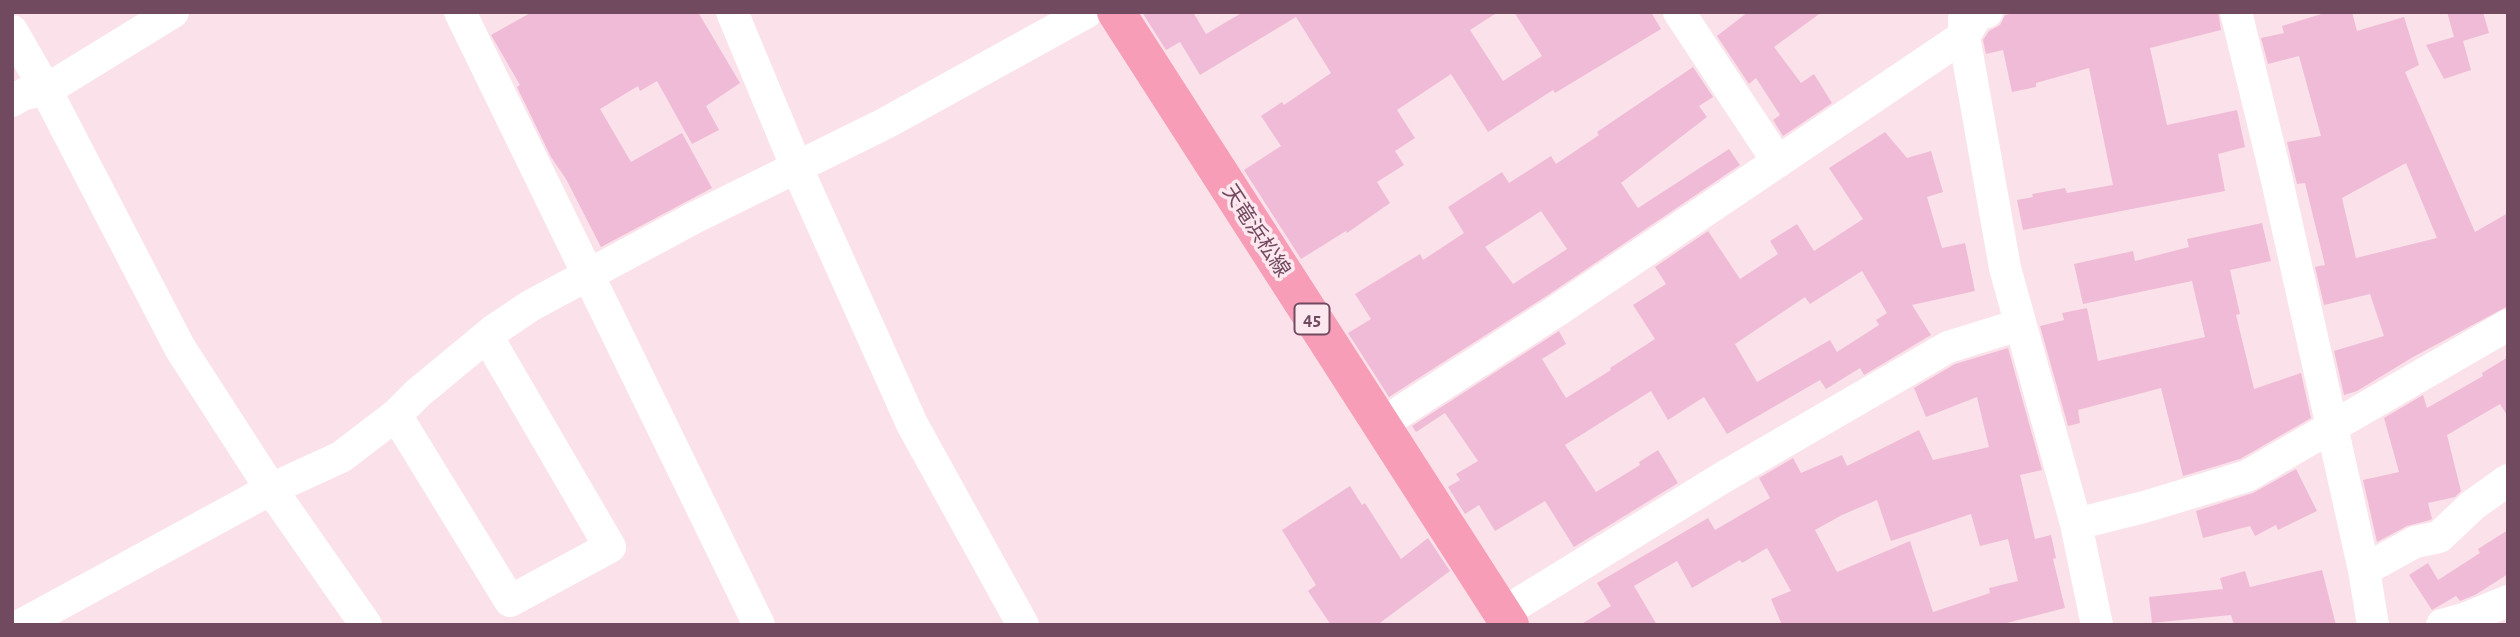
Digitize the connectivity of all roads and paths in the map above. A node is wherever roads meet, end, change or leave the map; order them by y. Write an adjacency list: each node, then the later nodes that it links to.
1 (173, 12): 11 (street)
2 (460, 12): 15 (street)
3 (732, 12): 14 (street)
4 (1087, 12): 14 (street)
5 (1116, 12): 20 (main road, 天竜浜松線 / 45)
6 (1679, 12): 13 (street)
7 (1987, 12): 9 (street)
8 (2236, 12): 21 (street)
9 (1964, 24): 13 (street); 16 (street)
10 (12, 32): 11 (street)
11 (46, 90): 12 (street); 23 (street)
12 (12, 101)
13 (1778, 162): 20 (street)
14 (797, 168): 15 (street); 33 (street)
15 (587, 273): 18 (street); 32 (street)
16 (2019, 325): 24 (street); 28 (street)
17 (2508, 325): 21 (street)
18 (487, 335): 19 (street); 19 (street)
19 (396, 415): 23 (street)
20 (1380, 425): 28 (main road, 天竜浜松線 / 45)
21 (2332, 428): 24 (street); 25 (street)
22 (2508, 480): 25 (street)
23 (271, 489): 27 (street); 31 (street)
24 (2076, 524): 34 (street)
25 (2364, 570): 29 (street)
26 (2508, 601): 35 (street)
27 (72, 612): 30 (street)
28 (1507, 619)
29 (2380, 623)
30 (20, 625)
31 (366, 625)
32 (759, 625)
33 (1023, 625)
34 (2097, 625)
35 (2442, 625)

